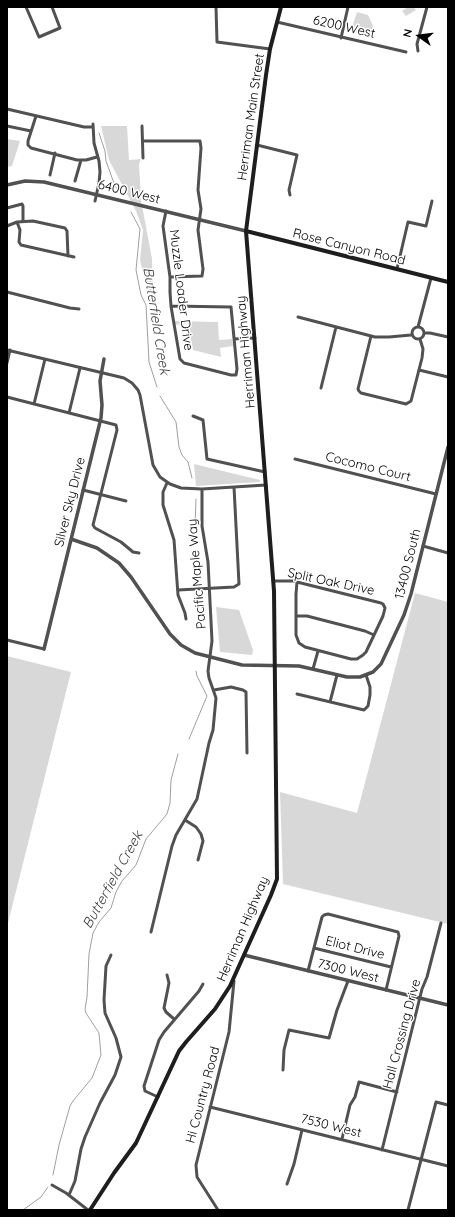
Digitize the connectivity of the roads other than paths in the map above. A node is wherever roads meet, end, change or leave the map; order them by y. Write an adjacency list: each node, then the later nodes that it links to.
1 (26, 7): 2 (street)
2 (52, 7)
3 (216, 7): 9 (street)
4 (281, 7): 7 (main road, Herriman Main Street)
5 (348, 7): 8 (street)
6 (427, 7): 10 (street)
7 (277, 22): 8 (street, 6200 West); 9 (main road, Herriman Main Street)
8 (340, 38): 11 (street, 6200 West)
9 (270, 49): 18 (main road, Herriman Main Street)
10 (418, 51)
11 (406, 52)
12 (7, 109): 13 (street)
13 (36, 116): 16 (street); 20 (street)
14 (7, 126): 16 (street)
15 (142, 126): 17 (street)
16 (31, 131): 19 (street)
17 (143, 141): 21 (street); 32 (street)
18 (256, 145): 27 (street); 36 (main road, Herriman Main Street)
19 (55, 153): 22 (street); 23 (street)
20 (98, 157): 22 (street); 26 (street)
21 (143, 158)
22 (81, 160): 24 (street)
23 (50, 175)
24 (75, 181)
25 (7, 185): 26 (street, 6400 West)
26 (96, 194): 28 (street); 31 (street, 6400 West)
27 (290, 195)
28 (95, 201)
29 (432, 201): 39 (street)
30 (7, 208): 33 (street)
31 (166, 211): 32 (street, 6400 West); 40 (street, Muzzle Loader Drive)
32 (199, 220): 36 (street, 6400 West); 40 (street)
33 (24, 221): 34 (street); 37 (street)
34 (17, 222): 35 (street); 37 (street)
35 (7, 226)
36 (246, 231): 39 (main road, Rose Canyon Road); 53 (main road, Herriman Highway)
37 (68, 256): 38 (street)
38 (74, 257)
39 (397, 269): 41 (main road, Rose Canyon Road)
40 (170, 277): 44 (street, Muzzle Loader Drive)
41 (431, 278): 42 (main road, Rose Canyon Road); 48 (street)
42 (448, 282)
43 (7, 292): 45 (street)
44 (171, 306): 54 (street); 54 (street, Muzzle Loader Drive)
45 (79, 309)
46 (298, 317): 47 (street)
47 (336, 327): 51 (street); 64 (street)
48 (418, 327): 49 (street); 50 (street)
49 (424, 333): 52 (street); 55 (street)
50 (411, 334): 51 (street); 55 (street)
51 (371, 336): 61 (street)
52 (448, 337)
53 (255, 338): 54 (street); 72 (main road, Herriman Highway)
54 (234, 339)
55 (420, 339): 61 (street)
56 (9, 350): 57 (street); 59 (street)
57 (45, 359): 60 (street); 66 (street)
58 (104, 359): 62 (street, Silver Sky Drive)
59 (7, 362)
60 (80, 368): 62 (street); 67 (street)
61 (419, 370): 63 (street)
62 (101, 373): 69 (street, Silver Sky Drive); 73 (street)
63 (448, 377)
64 (321, 388)
65 (7, 397): 66 (street)
66 (34, 404): 67 (street)
67 (69, 413): 69 (street)
68 (193, 416): 72 (street)
69 (101, 421): 77 (street, Silver Sky Drive); 78 (street)
70 (448, 447): 79 (street, 13400 South)
71 (295, 459): 79 (street, Cocomo Court)
72 (265, 472): 74 (main road, Herriman Highway)
73 (167, 483): 76 (street); 88 (street)
74 (266, 484): 75 (street); 85 (main road, Herriman Highway)
75 (234, 487): 76 (street); 87 (street)
76 (202, 489): 87 (street, Pacific Maple Way)
77 (83, 490): 78 (street); 81 (street, Silver Sky Drive)
78 (101, 494): 80 (street); 84 (street)
79 (436, 494): 82 (street, 13400 South)
80 (126, 500)
81 (71, 539): 93 (street, Silver Sky Drive); 95 (street)
82 (423, 546): 83 (street); 99 (street, 13400 South)
83 (448, 553)
84 (139, 554)
85 (273, 581): 86 (street, Split Oak Drive); 96 (main road, Herriman Highway)
86 (297, 582): 89 (street); 91 (street, Split Oak Drive)
87 (210, 588): 88 (street); 95 (street, Pacific Maple Way)
88 (178, 590): 90 (street)
89 (296, 616): 91 (street); 94 (street)
90 (186, 619)
91 (374, 635): 94 (street)
92 (7, 640): 93 (street)
93 (44, 649)
94 (318, 651): 97 (street)
95 (210, 658): 96 (street); 100 (street, Pacific Maple Way)
96 (275, 666): 97 (street); 110 (main road, Herriman Highway)
97 (313, 669): 98 (street)
98 (337, 675): 99 (street); 102 (street)
99 (366, 675): 102 (street)
100 (214, 690): 103 (street); 104 (street, Pacific Maple Way)
101 (297, 694): 102 (street)
102 (330, 702)
103 (247, 753)
104 (185, 820): 105 (street); 107 (street, Pacific Maple Way)
105 (198, 860)
106 (441, 923): 118 (street, Hall Crossing Drive)
107 (151, 932)
108 (314, 948): 111 (street, Eliot Drive); 111 (street); 112 (street)
109 (111, 955): 133 (street)
110 (244, 955): 112 (street, 7300 West); 114 (main road, Herriman Highway)
111 (392, 967): 117 (street)
112 (308, 971): 115 (street, 7300 West)
113 (167, 975): 120 (street)
114 (234, 979): 123 (main road, Herriman Highway); 125 (street, Hi Country Road)
115 (348, 981): 117 (street, 7300 West); 121 (street)
116 (203, 984): 120 (street)
117 (386, 990): 118 (street, 7300 West)
118 (420, 998): 119 (street, 7300 West); 122 (street, Hall Crossing Drive)
119 (448, 1005)
120 (174, 1019): 123 (street)
121 (283, 1070)
122 (396, 1092): 127 (street); 128 (street, Hall Crossing Drive)
123 (158, 1098): 134 (main road, Herriman Highway)
124 (448, 1104): 129 (street)
125 (210, 1106): 126 (street, 7530 West); 135 (street, Hi Country Road)
126 (302, 1130): 127 (street, 7530 West); 131 (street)
127 (342, 1139): 128 (street, 7530 West)
128 (382, 1150): 129 (street, 7530 West)
129 (421, 1159): 130 (street, 7530 West); 136 (street)
130 (448, 1166)
131 (287, 1184)
132 (52, 1185): 133 (street)
133 (69, 1195): 134 (street)
134 (89, 1210)
135 (218, 1210)
136 (408, 1210)

